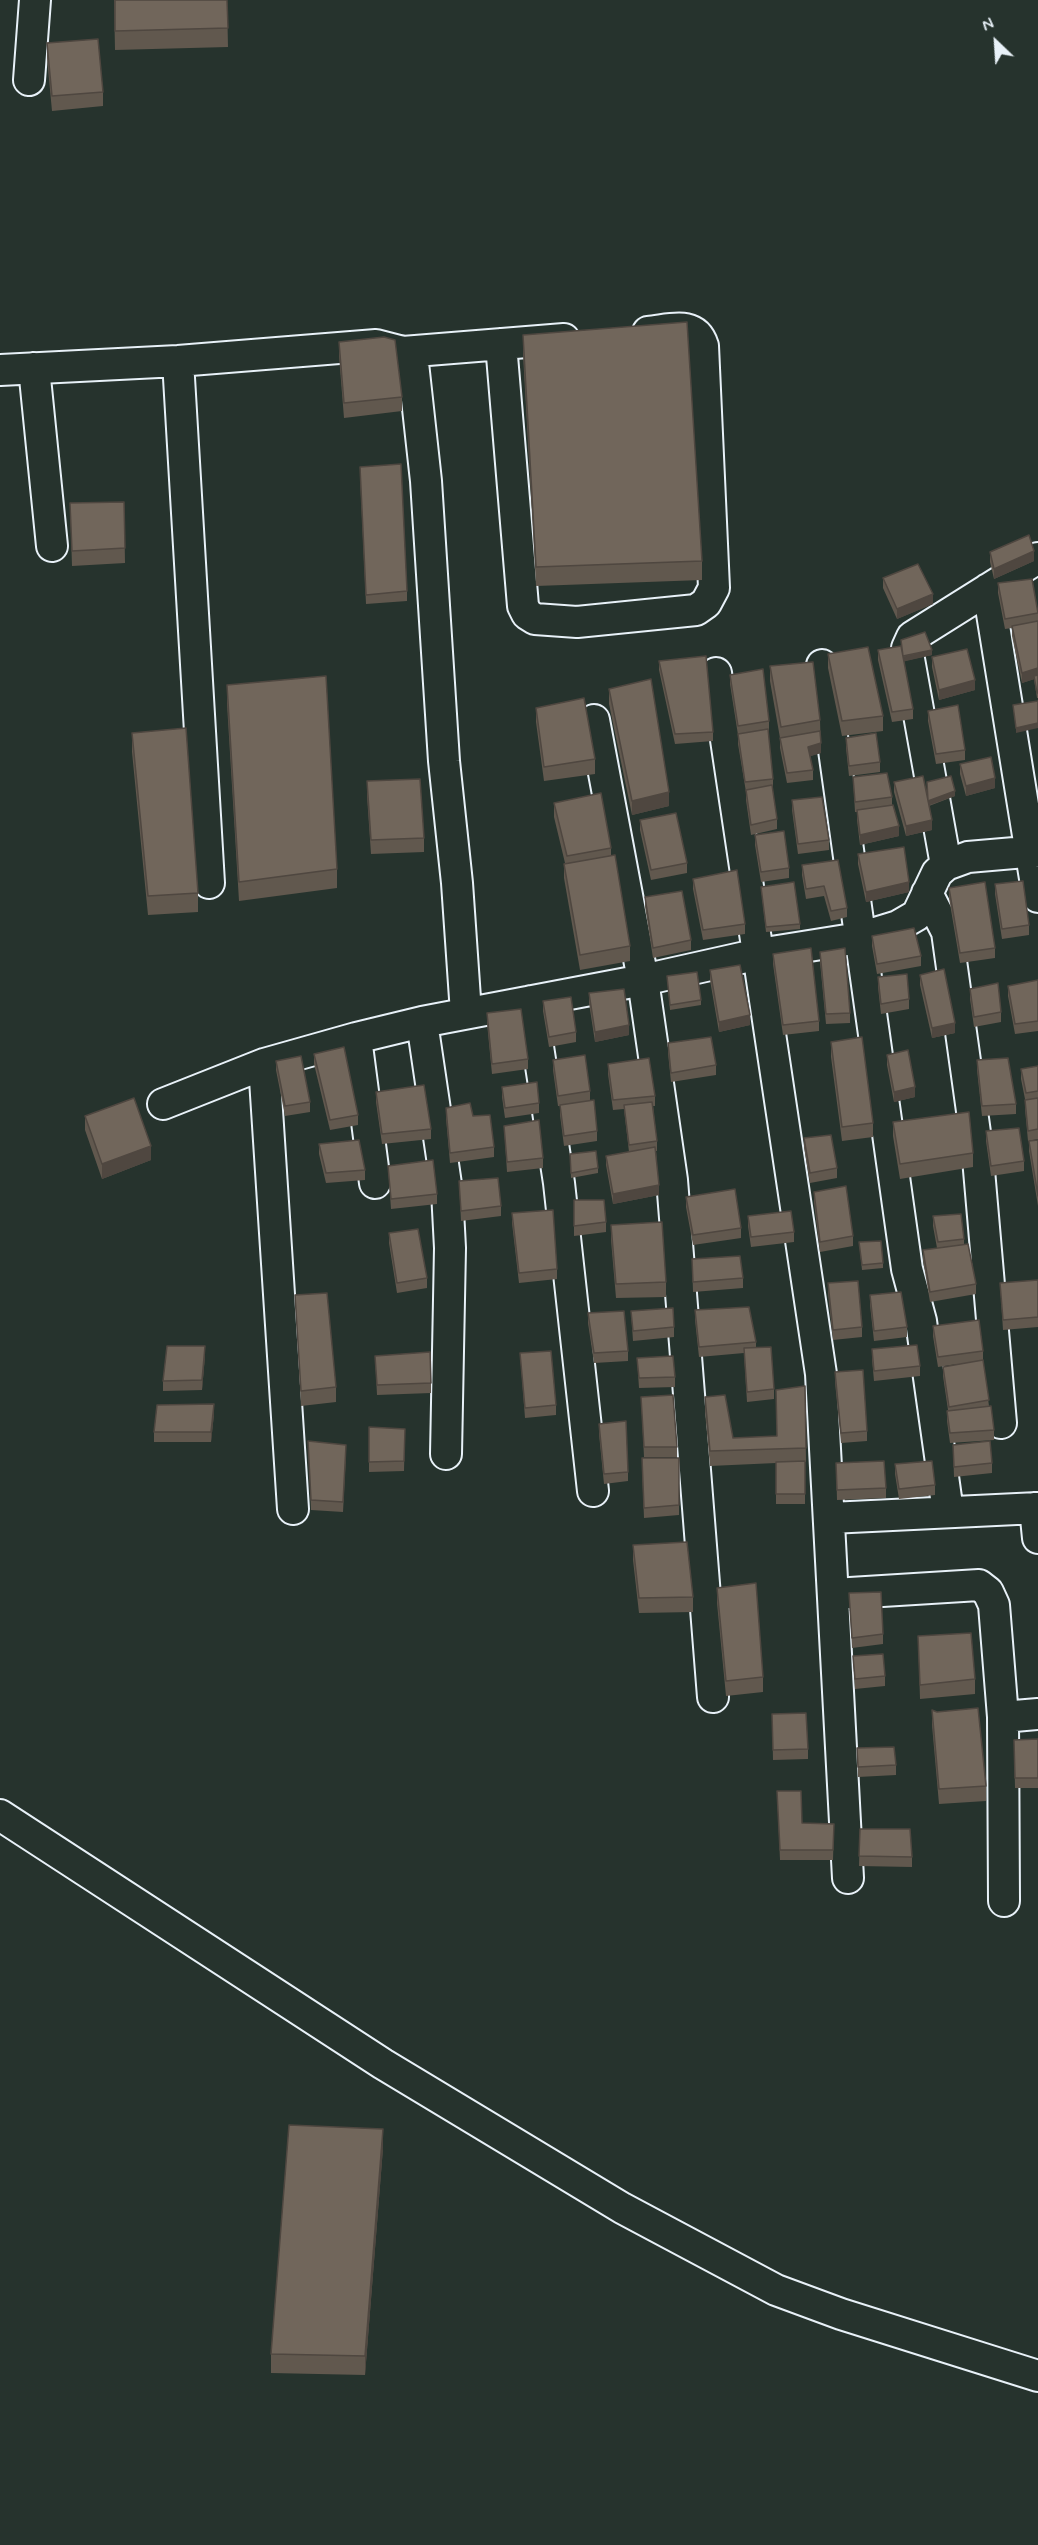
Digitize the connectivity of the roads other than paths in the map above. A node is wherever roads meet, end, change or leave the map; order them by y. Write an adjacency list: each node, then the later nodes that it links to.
1 (35, 0): 2 (street)
2 (29, 80)
3 (501, 344): 3 (street); 4 (street)
4 (403, 352): 5 (street); 23 (street)
5 (178, 361): 6 (street); 16 (street)
6 (34, 368): 7 (street); 8 (street)
7 (0, 370)
8 (52, 546)
9 (1038, 558): 10 (street)
10 (988, 589): 14 (street); 15 (street)
11 (822, 665): 19 (street)
12 (716, 673): 20 (street)
13 (594, 720): 21 (street)
14 (1034, 851): 15 (street); 18 (street)
15 (946, 865): 17 (street)
16 (209, 884)
17 (927, 893): 19 (street); 29 (street)
18 (1038, 897)
19 (859, 938): 20 (street); 34 (street)
20 (759, 954): 21 (street); 35 (street)
21 (643, 980): 22 (street); 38 (street)
22 (531, 1001): 23 (street); 31 (street)
23 (466, 1013): 24 (street)
24 (422, 1022): 25 (street); 30 (street)
25 (356, 1038): 26 (street); 28 (street)
26 (264, 1064): 27 (street); 33 (street)
27 (163, 1104)
28 (375, 1183)
29 (1001, 1423)
30 (446, 1454)
31 (593, 1491)
32 (1036, 1508): 34 (street); 36 (street)
33 (293, 1509)
34 (948, 1512): 35 (street)
35 (830, 1518): 37 (street)
36 (1038, 1538)
37 (834, 1594): 40 (street); 42 (street)
38 (713, 1697)
39 (1038, 1714): 40 (street)
40 (1003, 1717): 43 (street)
41 (0, 1815): 44 (street)
42 (848, 1878)
43 (1004, 1901)
44 (1038, 2376)

